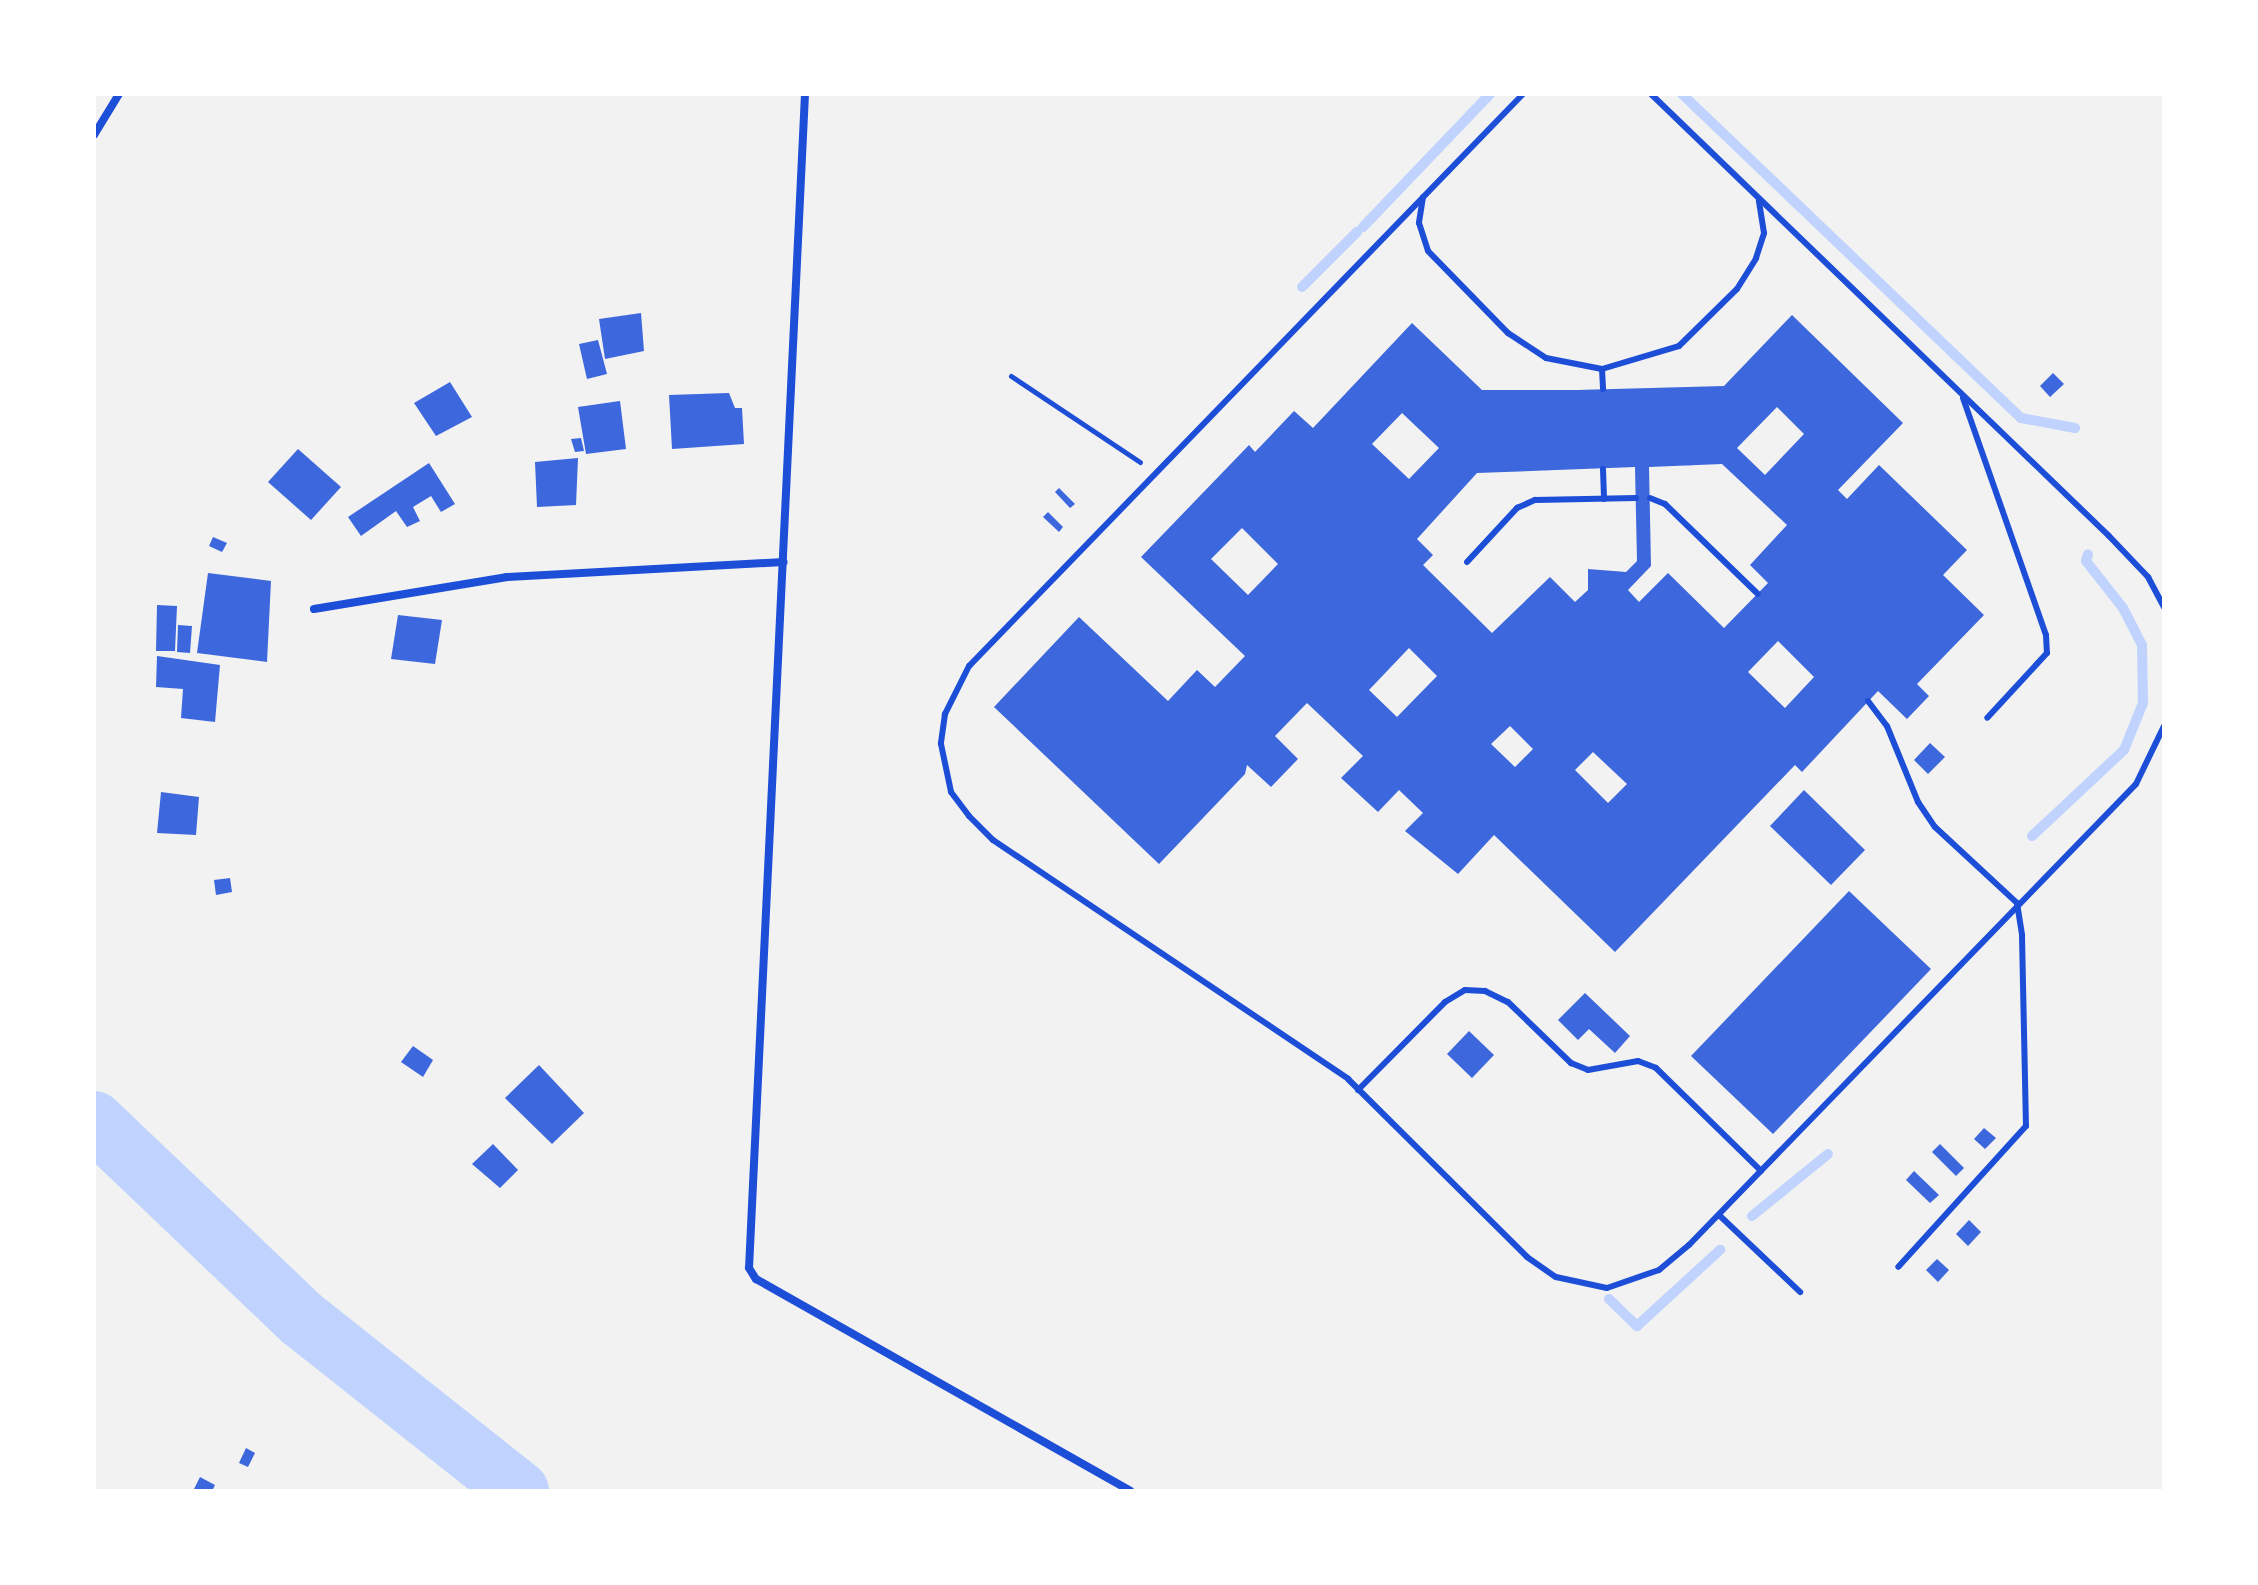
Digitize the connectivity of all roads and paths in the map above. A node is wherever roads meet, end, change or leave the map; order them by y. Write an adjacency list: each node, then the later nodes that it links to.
1 (119, 94): 5 (street)
2 (805, 94): 17 (street)
3 (1523, 94): 6 (lane)
4 (1651, 94): 7 (lane)
5 (94, 135)
6 (1423, 197): 8 (lane); 13 (lane)
7 (1759, 200): 8 (lane); 11 (lane)
8 (1602, 369): 10 (lane)
9 (1011, 376): 13 (path)
10 (1603, 389)
11 (1962, 395): 20 (lane); 23 (lane)
12 (1603, 469): 16 (lane)
13 (1154, 472): 26 (lane)
14 (1636, 498): 16 (lane)
15 (1650, 498): 19 (lane)
16 (1604, 499): 18 (lane)
17 (784, 562): 21 (street); 31 (street)
18 (1467, 562)
19 (1758, 594)
20 (2164, 607)
21 (314, 609)
22 (1868, 701): 25 (lane)
23 (1987, 718)
24 (2164, 726): 25 (lane)
25 (2017, 903): 27 (lane); 29 (lane)
26 (1358, 1090): 27 (lane); 28 (lane)
27 (1761, 1171): 28 (lane)
28 (1719, 1215): 30 (lane)
29 (1898, 1267)
30 (1800, 1292)
31 (1130, 1491)

